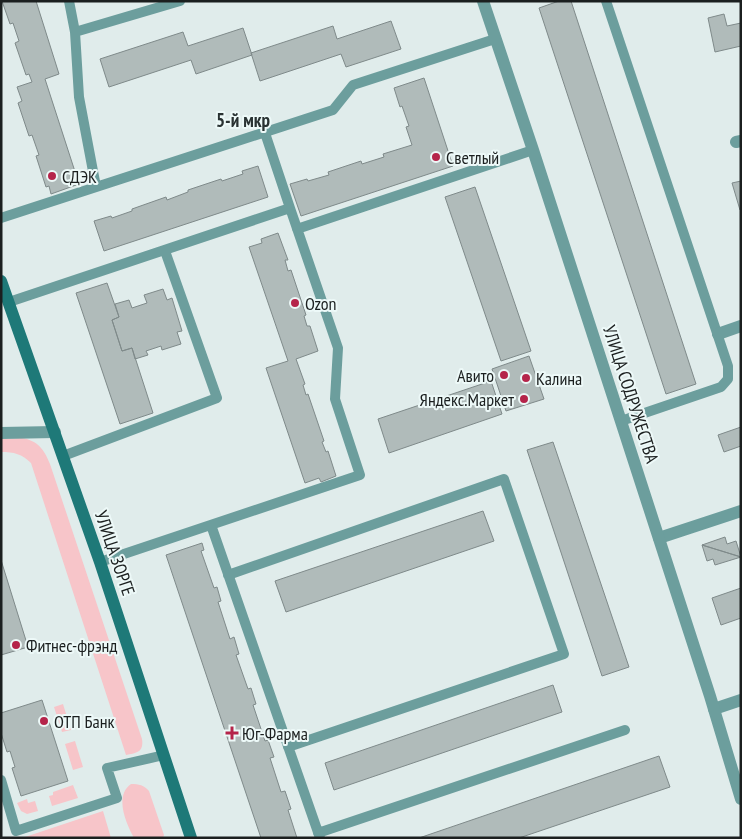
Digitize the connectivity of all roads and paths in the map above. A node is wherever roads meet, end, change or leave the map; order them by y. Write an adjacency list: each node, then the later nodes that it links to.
1 (69, 1): 5 (lane)
2 (180, 1): 5 (lane)
3 (483, 1): 6 (street, УЛИЦА СОДРУЖЕСТВА)
4 (606, 1): 17 (lane)
5 (76, 32): 9 (lane)
6 (496, 39): 7 (lane); 8 (street, УЛИЦА СОДРУЖЕСТВА)
7 (265, 133): 9 (lane); 10 (lane)
8 (533, 150): 12 (lane); 18 (street, УЛИЦА СОДРУЖЕСТВА)
9 (96, 187): 11 (lane)
10 (290, 208): 12 (lane); 13 (lane)
11 (1, 218)
12 (297, 229): 23 (lane)
13 (165, 251): 15 (lane); 21 (lane)
14 (1, 281): 15 (main road, УЛИЦА ЗОРГЕ)
15 (9, 302): 19 (main road, УЛИЦА ЗОРГЕ)
16 (741, 326): 17 (street)
17 (718, 334): 18 (lane)
18 (621, 421): 24 (street, УЛИЦА СОДРУЖЕСТВА)
19 (55, 432): 20 (street); 21 (main road, УЛИЦА ЗОРГЕ)
20 (1, 433)
21 (63, 456): 25 (main road, УЛИЦА ЗОРГЕ)
22 (741, 511): 24 (street)
23 (211, 525): 25 (lane); 26 (lane)
24 (659, 538): 28 (street, УЛИЦА СОДРУЖЕСТВА)
25 (100, 562): 31 (main road, УЛИЦА ЗОРГЕ)
26 (228, 576): 30 (lane); 30 (lane)
27 (741, 700): 28 (street)
28 (714, 709): 33 (street, УЛИЦА СОДРУЖЕСТВА)
29 (625, 730): 34 (lane)
30 (288, 747): 34 (lane)
31 (164, 754): 32 (lane); 35 (main road, УЛИЦА ЗОРГЕ)
32 (1, 780)
33 (741, 799)
34 (319, 835)
35 (191, 838)

